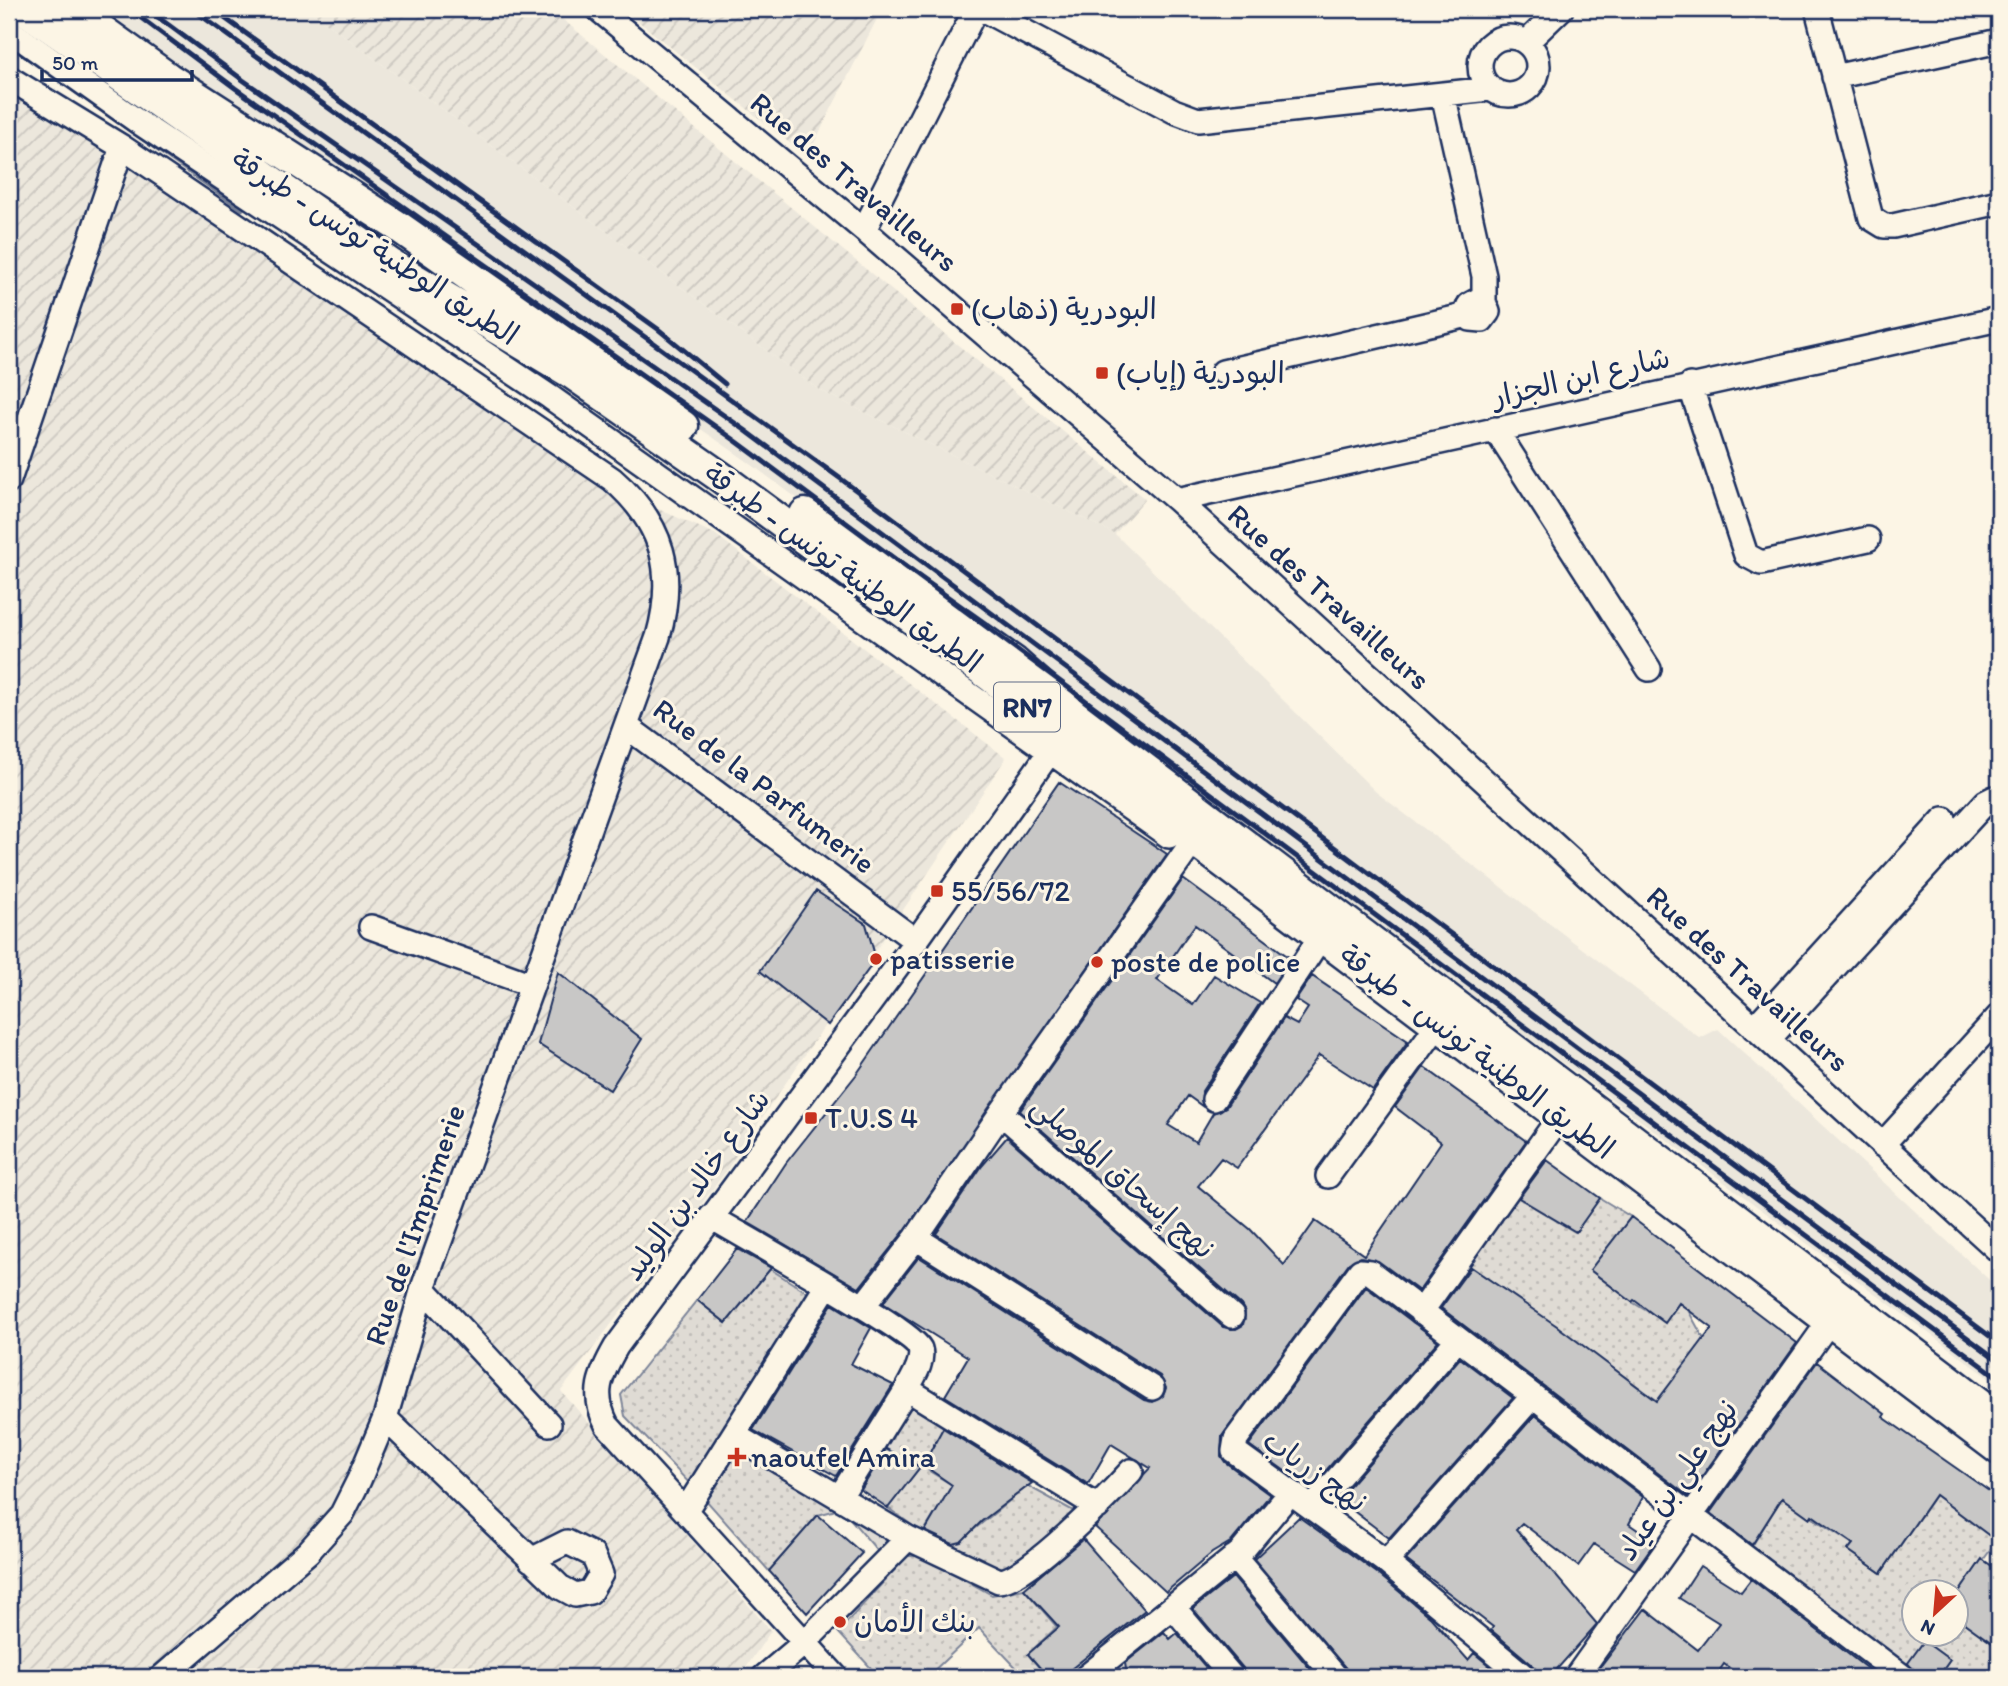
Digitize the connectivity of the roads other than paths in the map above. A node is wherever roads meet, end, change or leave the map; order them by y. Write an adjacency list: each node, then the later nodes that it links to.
1 (24, 9): 27 (main road, الطريق الوطنية تونس - طبرقة / RN7)
2 (72, 9): 27 (main road, الطريق الوطنية تونس - طبرقة / RN7)
3 (598, 9): 17 (street, Rue des Travailleurs)
4 (976, 9): 17 (street)
5 (982, 9): 14 (street)
6 (1561, 9): 10 (street)
7 (1817, 9): 11 (street)
8 (9, 30): 27 (street)
9 (1999, 41): 11 (street)
10 (1527, 43): 13 (street); 13 (street)
11 (1835, 77): 16 (street)
12 (9, 78): 15 (street, Rue de la Parfumerie)
13 (1490, 89): 14 (street)
14 (1443, 94): 19 (street)
15 (122, 147): 22 (street); 26 (street, Rue de la Parfumerie)
16 (1999, 202)
17 (864, 230): 23 (street, Rue des Travailleurs)
18 (1999, 319): 20 (street, شارع ابن الجزار)
19 (1223, 372)
20 (1690, 385): 21 (street, شارع ابن الجزار); 24 (street)
21 (1494, 429): 23 (street, شارع ابن الجزار); 25 (street)
22 (9, 480)
23 (1177, 500): 37 (street, Rue des Travailleurs)
24 (1868, 539)
25 (1649, 669)
26 (626, 726): 33 (street, Rue de la Parfumerie); 34 (street, Rue de l'Imprimerie)
27 (1062, 735): 30 (main road, الطريق الوطنية تونس - طبرقة / RN7); 33 (street, شارع خالد بن الوليد); 57 (main road, الطريق الوطنية تونس - طبرقة / RN7)
28 (1999, 800): 37 (street)
29 (1944, 819): 37 (street)
30 (1191, 844): 32 (main road, الطريق الوطنية تونس - طبرقة / RN7); 39 (street, نهج إسحاق الموصلي)
31 (371, 927): 34 (street)
32 (1319, 940): 36 (main road, الطريق الوطنية تونس - طبرقة / RN7); 38 (street)
33 (916, 941): 43 (street, شارع خالد بن الوليد)
34 (532, 985): 47 (street, Rue de l'Imprimerie)
35 (1999, 1016): 41 (street)
36 (1437, 1027): 40 (main road, الطريق الوطنية تونس - طبرقة / RN7); 42 (street)
37 (1761, 1034): 41 (street, Rue des Travailleurs)
38 (1214, 1099)
39 (1001, 1112): 44 (street); 50 (street, نهج إسحاق الموصلي)
40 (1559, 1117): 49 (street); 51 (main road, الطريق الوطنية تونس - طبرقة / RN7)
41 (1882, 1145): 45 (street, Rue des Travailleurs)
42 (1328, 1176)
43 (711, 1217): 46 (street); 67 (street, شارع خالد بن الوليد)
44 (916, 1238): 48 (street); 53 (street)
45 (1999, 1251)
46 (826, 1287): 48 (street); 59 (street)
47 (423, 1288): 56 (street, Rue de l'Imprimerie); 58 (street)
48 (864, 1305): 54 (street)
49 (1421, 1312): 52 (street); 63 (street, نهج زرياب)
50 (1233, 1316)
51 (1826, 1325): 60 (main road, الطريق الوطنية تونس - طبرقة / RN7); 61 (street); 68 (street, نهج علي بن عياد)
52 (1457, 1340): 55 (street); 66 (street)
53 (1152, 1388)
54 (907, 1389): 64 (street); 65 (street)
55 (1532, 1397): 68 (street); 72 (street)
56 (385, 1418): 71 (street); 75 (street, Rue de l'Imprimerie)
57 (1999, 1418)
58 (549, 1424)
59 (734, 1435): 64 (street); 67 (street)
60 (1999, 1449)
61 (1999, 1466)
62 (1131, 1471): 65 (street)
63 (1291, 1492): 66 (street, نهج زرياب); 70 (street)
64 (841, 1496): 69 (street)
65 (1098, 1507): 69 (street)
66 (1313, 1507): 72 (street, نهج زرياب)
67 (686, 1510): 74 (street, شارع خالد بن الوليد)
68 (1691, 1514): 82 (street, نهج علي بن عياد); 83 (street)
69 (908, 1538): 74 (street)
70 (1234, 1557): 73 (street); 80 (street)
71 (531, 1560)
72 (1386, 1562): 81 (street, نهج زرياب)
73 (1174, 1608): 78 (street); 79 (street)
74 (803, 1644): 76 (street); 77 (street, شارع خالد بن الوليد)
75 (162, 1677)
76 (764, 1677)
77 (836, 1677)
78 (1086, 1677)
79 (1232, 1677)
80 (1336, 1677)
81 (1525, 1677)
82 (1576, 1677)
83 (1903, 1677)

